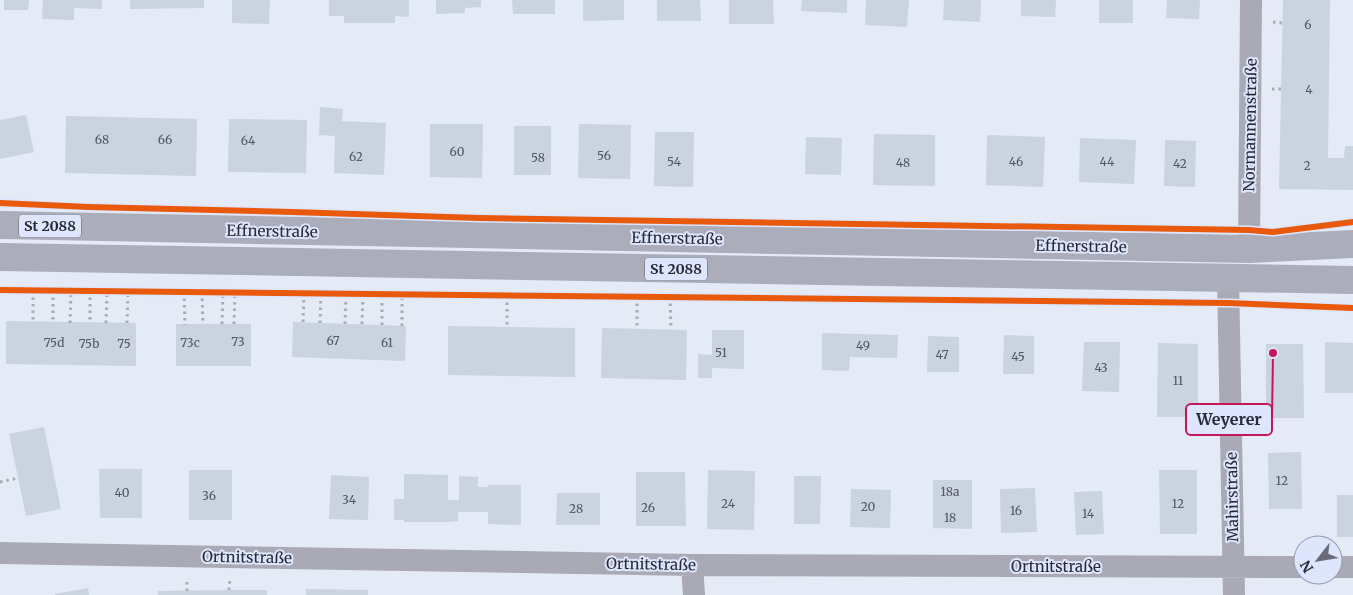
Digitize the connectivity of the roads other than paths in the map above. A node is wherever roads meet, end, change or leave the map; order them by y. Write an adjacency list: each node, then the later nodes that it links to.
1 (1251, 0): 4 (street, Normannenstraße)
2 (0, 225): 4 (main road, Effnerstraße / St 2088)
3 (1353, 244): 4 (main road, Effnerstraße / St 2088)
4 (1249, 249)
5 (0, 257): 6 (main road, Effnerstraße / St 2088)
6 (1228, 278): 7 (main road, Effnerstraße / St 2088); 10 (street, Mahirstraße)
7 (1353, 280)
8 (0, 553): 9 (street, Ortnitstraße)
9 (692, 565): 10 (street, Ortnitstraße); 12 (street)
10 (1234, 567): 11 (street, Ortnitstraße); 13 (street, Mahirstraße)
11 (1293, 567)
12 (694, 595)
13 (1234, 595)

